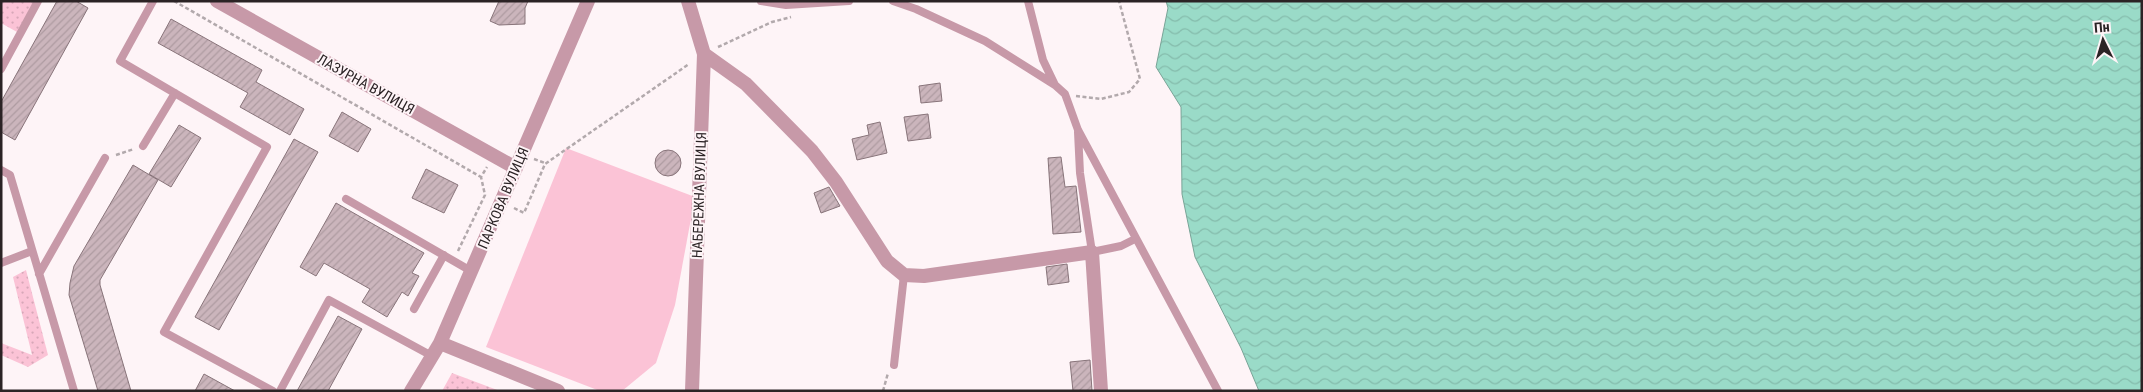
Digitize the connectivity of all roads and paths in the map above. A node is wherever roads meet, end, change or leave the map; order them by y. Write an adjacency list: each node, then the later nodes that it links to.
1 (38, 1): 14 (lane)
2 (153, 1): 16 (lane)
3 (174, 1): 29 (path)
4 (217, 1): 21 (street, ЛАЗУРНА ВУЛИЦЯ)
5 (588, 1): 21 (street, ПАРКОВА ВУЛИЦЯ)
6 (688, 1): 13 (street, НАБЕРЕЖНА ВУЛИЦЯ)
7 (761, 1): 8 (lane)
8 (849, 1)
9 (893, 1): 15 (lane)
10 (1028, 1): 15 (lane)
11 (1119, 1): 17 (path)
12 (798, 15): 13 (path)
13 (704, 54): 24 (path); 33 (street); 43 (street, НАБЕРЕЖНА ВУЛИЦЯ)
14 (1, 70)
15 (1055, 85): 17 (lane)
16 (175, 93): 19 (lane); 39 (lane)
17 (1065, 94): 18 (lane)
18 (1078, 130): 25 (lane); 27 (lane)
19 (142, 146): 20 (path)
20 (105, 158): 32 (lane)
21 (516, 168): 31 (street, ПАРКОВА ВУЛИЦЯ)
22 (1, 170): 26 (lane)
23 (346, 199): 28 (lane)
24 (524, 212)
25 (1135, 239): 27 (lane); 46 (lane)
26 (32, 250): 30 (lane); 32 (lane)
27 (1092, 252): 33 (street); 45 (street)
28 (444, 255): 29 (lane); 34 (lane)
29 (454, 261): 31 (lane)
30 (1, 263)
31 (471, 271): 35 (street, ПАРКОВА ВУЛИЦЯ)
32 (39, 274): 38 (lane)
33 (904, 275): 37 (lane)
34 (414, 309)
35 (440, 343): 36 (street, ПАРКОВА ВУЛИЦЯ); 42 (street)
36 (432, 356): 40 (lane); 41 (street, ПАРКОВА ВУЛИЦЯ)
37 (894, 365): 44 (path)
38 (74, 391)
39 (273, 391)
40 (280, 391)
41 (411, 391)
42 (558, 391)
43 (692, 391)
44 (883, 391)
45 (1100, 391)
46 (1218, 391)

